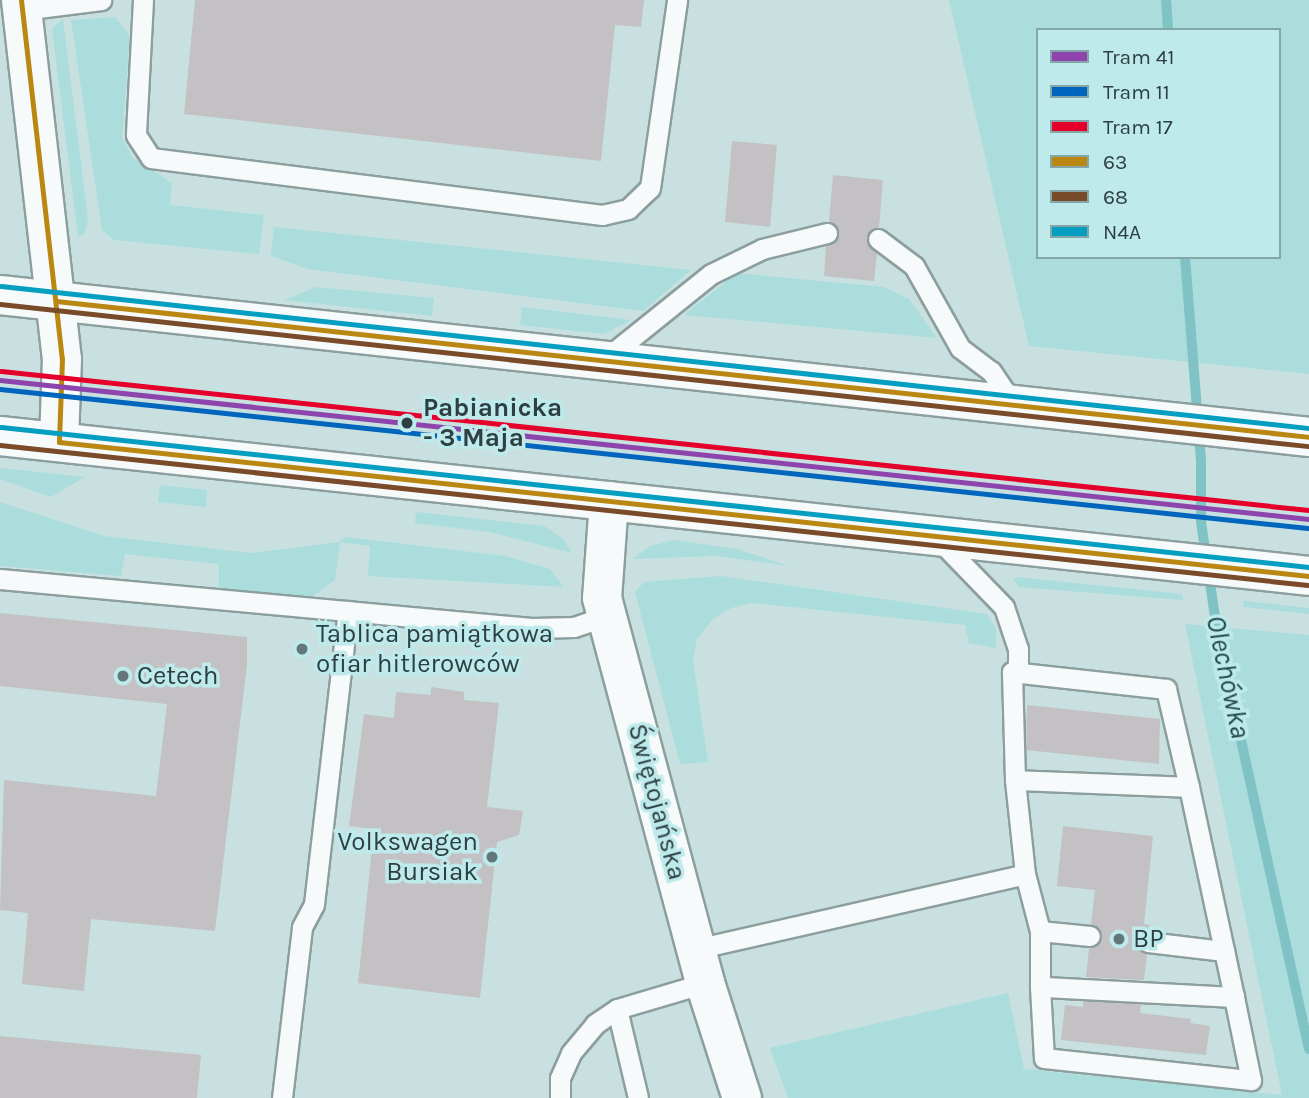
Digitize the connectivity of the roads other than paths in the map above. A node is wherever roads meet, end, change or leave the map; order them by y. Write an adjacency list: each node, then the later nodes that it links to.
1 (101, 0): 4 (lane)
2 (143, 0): 3 (lane)
3 (677, 0)
4 (21, 5): 8 (main road)
5 (827, 233): 9 (lane)
6 (878, 239): 10 (lane)
7 (0, 295): 8 (main road)
8 (56, 301): 9 (main road); 13 (main road)
9 (603, 361): 10 (main road)
10 (1013, 404): 12 (main road)
11 (0, 436): 13 (main road)
12 (1309, 437)
13 (59, 442): 14 (main road)
14 (609, 501): 15 (main road); 19 (main road, Świętojańska)
15 (935, 536): 16 (main road); 20 (lane)
16 (1309, 576)
17 (0, 579): 18 (lane)
18 (348, 611): 19 (lane); 32 (lane)
19 (606, 616): 28 (main road, Świętojańska)
20 (1018, 672): 21 (lane); 22 (lane)
21 (1015, 780): 22 (lane); 23 (lane)
22 (1189, 787): 27 (lane)
23 (1025, 874): 24 (lane); 28 (lane)
24 (1040, 931): 25 (lane); 29 (lane)
25 (1090, 936)
26 (1148, 942): 27 (lane)
27 (1224, 951): 30 (lane)
28 (701, 966): 31 (lane); 35 (main road, Świętojańska)
29 (1040, 987): 30 (lane); 30 (lane)
30 (1234, 997)
31 (617, 1009): 33 (lane); 34 (lane)
32 (282, 1098)
33 (560, 1098)
34 (638, 1098)
35 (742, 1098)

